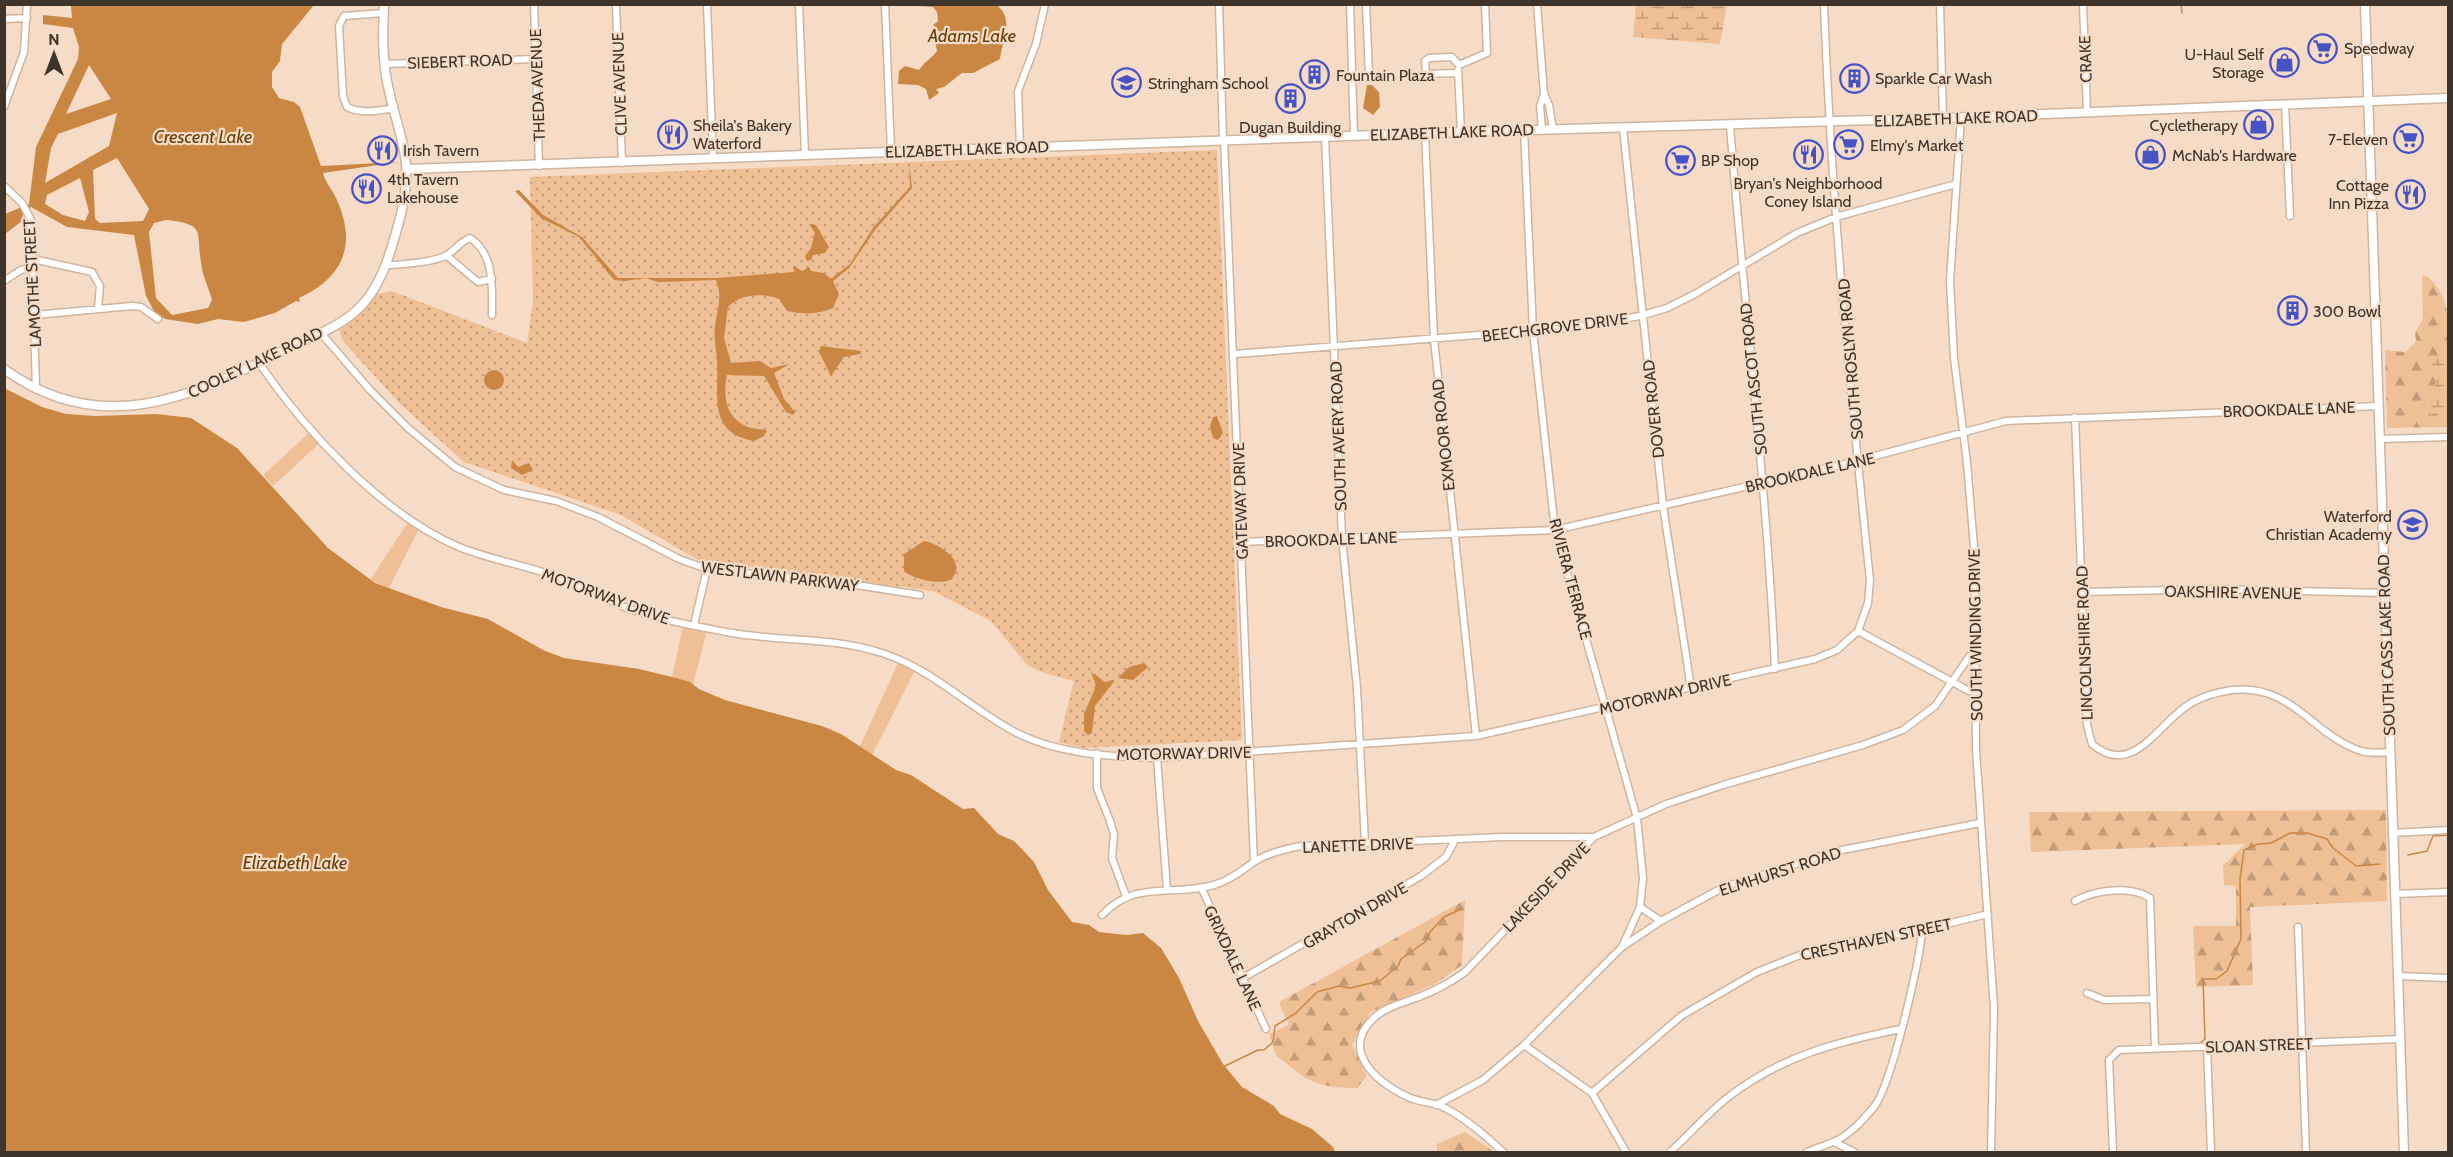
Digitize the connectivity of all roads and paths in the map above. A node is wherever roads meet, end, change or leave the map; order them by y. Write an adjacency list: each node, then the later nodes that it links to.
1 (27, 4): 18 (street)
2 (534, 4): 20 (street, THEDA AVENUE)
3 (616, 4): 49 (street, CLIVE AVENUE)
4 (707, 4): 48 (street)
5 (799, 4): 47 (street)
6 (885, 4): 46 (street)
7 (1045, 4): 45 (street)
8 (1219, 4): 44 (street, GATEWAY DRIVE)
9 (1350, 4): 42 (street)
10 (1366, 4): 24 (street)
11 (1485, 4): 22 (street)
12 (1537, 4): 25 (street)
13 (1824, 4): 34 (street, SOUTH ROSLYN ROAD)
14 (1940, 4): 33 (street)
15 (2083, 4): 31 (street, CRAKE)
16 (2365, 4): 27 (main road, SOUTH CASS LAKE ROAD)
17 (384, 9): 21 (main road); 30 (street)
18 (27, 18): 19 (street); 29 (street)
19 (4, 19)
20 (535, 59): 21 (street, SIEBERT ROAD); 50 (street, THEDA AVENUE)
21 (384, 64): 30 (main road)
22 (1459, 65): 23 (street); 23 (street)
23 (1458, 73): 40 (street)
24 (1369, 74)
25 (1544, 94): 37 (street); 38 (street)
26 (2448, 98): 27 (main road, ELIZABETH LAKE ROAD)
27 (2369, 100): 28 (main road, ELIZABETH LAKE ROAD); 76 (main road, SOUTH CASS LAKE ROAD)
28 (2285, 104): 31 (main road, ELIZABETH LAKE ROAD); 54 (street)
29 (4, 107)
30 (394, 108): 51 (main road)
31 (2086, 113): 32 (main road, ELIZABETH LAKE ROAD)
32 (1961, 117): 33 (main road, ELIZABETH LAKE ROAD); 52 (street, SOUTH WINDING DRIVE)
33 (1943, 118): 34 (main road, ELIZABETH LAKE ROAD)
34 (1829, 122): 35 (main road, ELIZABETH LAKE ROAD); 55 (street, SOUTH ROSLYN ROAD)
35 (1730, 125): 36 (main road, ELIZABETH LAKE ROAD); 59 (street, SOUTH ASCOT ROAD)
36 (1623, 128): 38 (main road, ELIZABETH LAKE ROAD); 66 (street, DOVER ROAD)
37 (1542, 129): 38 (main road, ELIZABETH LAKE ROAD); 39 (main road, ELIZABETH LAKE ROAD)
38 (1553, 129)
39 (1524, 130): 40 (main road, ELIZABETH LAKE ROAD); 68 (street, RIVIERA TERRACE)
40 (1461, 132): 41 (main road, ELIZABETH LAKE ROAD)
41 (1425, 133): 42 (main road, ELIZABETH LAKE ROAD); 70 (street, EXMOOR ROAD)
42 (1354, 136): 43 (main road, ELIZABETH LAKE ROAD)
43 (1325, 137): 44 (main road, ELIZABETH LAKE ROAD); 71 (street, SOUTH AVERY ROAD)
44 (1224, 140): 45 (main road, ELIZABETH LAKE ROAD); 72 (street, GATEWAY DRIVE)
45 (1020, 147): 46 (main road, ELIZABETH LAKE ROAD)
46 (891, 152): 47 (main road, ELIZABETH LAKE ROAD)
47 (805, 155): 48 (main road, ELIZABETH LAKE ROAD)
48 (713, 159): 49 (main road, ELIZABETH LAKE ROAD)
49 (622, 163): 50 (main road, ELIZABETH LAKE ROAD)
50 (540, 166): 51 (main road, ELIZABETH LAKE ROAD)
51 (408, 169): 58 (main road, COOLEY LAKE ROAD)
52 (1956, 184): 55 (street, BEECHGROVE DRIVE); 78 (street, SOUTH WINDING DRIVE)
53 (4, 186): 57 (street, LAMOTHE STREET)
54 (2290, 216)
55 (1836, 217): 59 (street, BEECHGROVE DRIVE); 81 (street, SOUTH ROSLYN ROAD)
56 (447, 256): 58 (street); 61 (street); 61 (street)
57 (33, 259): 60 (street, LAMOTHE STREET); 63 (street)
58 (385, 265): 69 (main road, COOLEY LAKE ROAD)
59 (1740, 266): 66 (street, BEECHGROVE DRIVE); 82 (street, SOUTH ASCOT ROAD)
60 (33, 267): 62 (street); 64 (street, LAMOTHE STREET)
61 (492, 279): 65 (street)
62 (4, 281)
63 (99, 308): 64 (street); 67 (street)
64 (34, 315): 75 (street, LAMOTHE STREET)
65 (492, 315)
66 (1644, 315): 68 (street, BEECHGROVE DRIVE); 83 (street, DOVER ROAD)
67 (158, 319)
68 (1533, 331): 70 (street, BEECHGROVE DRIVE); 84 (street, RIVIERA TERRACE)
69 (320, 332): 73 (main road, COOLEY LAKE ROAD); 88 (street, WESTLAWN PARKWAY)
70 (1434, 339): 71 (street, BEECHGROVE DRIVE); 85 (street, EXMOOR ROAD)
71 (1334, 346): 72 (street, BEECHGROVE DRIVE); 86 (street, SOUTH AVERY ROAD)
72 (1235, 354): 87 (street, GATEWAY DRIVE)
73 (259, 363): 75 (main road, COOLEY LAKE ROAD); 92 (street, MOTORWAY DRIVE)
74 (4, 369): 75 (main road, COOLEY LAKE ROAD)
75 (36, 389)
76 (2378, 406): 77 (street, BROOKDALE LANE); 80 (main road, SOUTH CASS LAKE ROAD)
77 (2075, 417): 78 (street, BROOKDALE LANE); 89 (street, LINCOLNSHIRE ROAD)
78 (1963, 432): 81 (street, BROOKDALE LANE); 94 (street, SOUTH WINDING DRIVE)
79 (2448, 437): 80 (street)
80 (2380, 439): 90 (main road, SOUTH CASS LAKE ROAD)
81 (1859, 461): 82 (street, BROOKDALE LANE); 93 (street, SOUTH ROSLYN ROAD)
82 (1764, 483): 83 (street, BROOKDALE LANE); 95 (street, SOUTH ASCOT ROAD)
83 (1663, 506): 84 (street, BROOKDALE LANE); 97 (street, DOVER ROAD)
84 (1555, 530): 85 (street, BROOKDALE LANE); 99 (street, RIVIERA TERRACE)
85 (1454, 535): 86 (street, BROOKDALE LANE); 100 (street, EXMOOR ROAD)
86 (1342, 538): 87 (street, BROOKDALE LANE); 101 (street, SOUTH AVERY ROAD)
87 (1241, 542): 104 (street, GATEWAY DRIVE)
88 (707, 569): 91 (street, WESTLAWN PARKWAY); 92 (street)
89 (2082, 592): 90 (street, OAKSHIRE AVENUE); 102 (street, LINCOLNSHIRE ROAD)
90 (2385, 593): 102 (main road, SOUTH CASS LAKE ROAD)
91 (920, 595)
92 (694, 625): 103 (street, MOTORWAY DRIVE)
93 (1858, 631): 95 (street, MOTORWAY DRIVE); 96 (street)
94 (1977, 647): 96 (street, LAKESIDE DRIVE); 98 (street, SOUTH WINDING DRIVE)
95 (1775, 669): 97 (street, MOTORWAY DRIVE)
96 (1954, 683): 98 (street); 106 (street, LAKESIDE DRIVE)
97 (1691, 688): 99 (street, MOTORWAY DRIVE)
98 (1976, 692): 107 (street, SOUTH WINDING DRIVE)
99 (1606, 707): 100 (street, MOTORWAY DRIVE); 106 (street, RIVIERA TERRACE)
100 (1476, 736): 101 (street, MOTORWAY DRIVE)
101 (1360, 743): 104 (street, MOTORWAY DRIVE); 112 (street, SOUTH AVERY ROAD)
102 (2390, 752): 109 (main road, SOUTH CASS LAKE ROAD)
103 (1096, 753): 105 (street, MOTORWAY DRIVE); 118 (street)
104 (1248, 753): 105 (street, MOTORWAY DRIVE); 113 (street, GATEWAY DRIVE)
105 (1157, 758): 115 (street)
106 (1637, 818): 110 (street, LAKESIDE DRIVE); 120 (street, RIVIERA TERRACE)
107 (1980, 823): 121 (street, SOUTH WINDING DRIVE); 123 (street, ELMHURST ROAD)
108 (2448, 830): 109 (street)
109 (2392, 833): 117 (main road, SOUTH CASS LAKE ROAD)
110 (1594, 837): 111 (street, LANETTE DRIVE); 140 (street, LAKESIDE DRIVE)
111 (1455, 840): 112 (street, LANETTE DRIVE); 128 (street, GRAYTON DRIVE)
112 (1365, 843): 113 (street, LANETTE DRIVE)
113 (1254, 862): 114 (street, LANETTE DRIVE)
114 (1201, 887): 115 (street, LANETTE DRIVE); 128 (street, GRIXDALE LANE)
115 (1167, 889): 118 (street, LANETTE DRIVE)
116 (2448, 892): 117 (street)
117 (2395, 894): 127 (main road, SOUTH CASS LAKE ROAD)
118 (1126, 896): 122 (street, LANETTE DRIVE)
119 (2075, 901): 131 (street)
120 (1640, 907): 123 (street); 126 (street, RIVIERA TERRACE)
121 (1988, 914): 125 (street, CRESTHAVEN STREET); 147 (street, SOUTH WINDING DRIVE)
122 (1102, 915)
123 (1661, 921): 126 (street, ELMHURST ROAD)
124 (2298, 927): 135 (street)
125 (1922, 930): 133 (street); 139 (street, CRESTHAVEN STREET)
126 (1622, 947): 136 (street, ELMHURST ROAD)
127 (2397, 976): 129 (street); 134 (main road, SOUTH CASS LAKE ROAD)
128 (1243, 978): 132 (street, GRIXDALE LANE)
129 (2448, 978)
130 (2087, 993): 131 (street)
131 (2153, 999): 138 (street)
132 (1266, 1029)
133 (1901, 1029): 141 (street); 144 (street)
134 (2400, 1039): 135 (street, SLOAN STREET); 151 (main road, SOUTH CASS LAKE ROAD)
135 (2303, 1043): 137 (street, SLOAN STREET); 150 (street)
136 (1524, 1045): 139 (street); 140 (street, ELMHURST ROAD)
137 (2207, 1047): 138 (street, SLOAN STREET); 149 (street)
138 (2155, 1048): 148 (street, SLOAN STREET)
139 (1592, 1093): 143 (street)
140 (1436, 1105): 142 (street, LAKESIDE DRIVE)
141 (1834, 1142): 145 (street); 146 (street)
142 (1503, 1152)
143 (1626, 1152)
144 (1670, 1152)
145 (1807, 1152)
146 (1854, 1152)
147 (1990, 1152)
148 (2113, 1152)
149 (2211, 1152)
150 (2306, 1152)
151 (2404, 1152)

